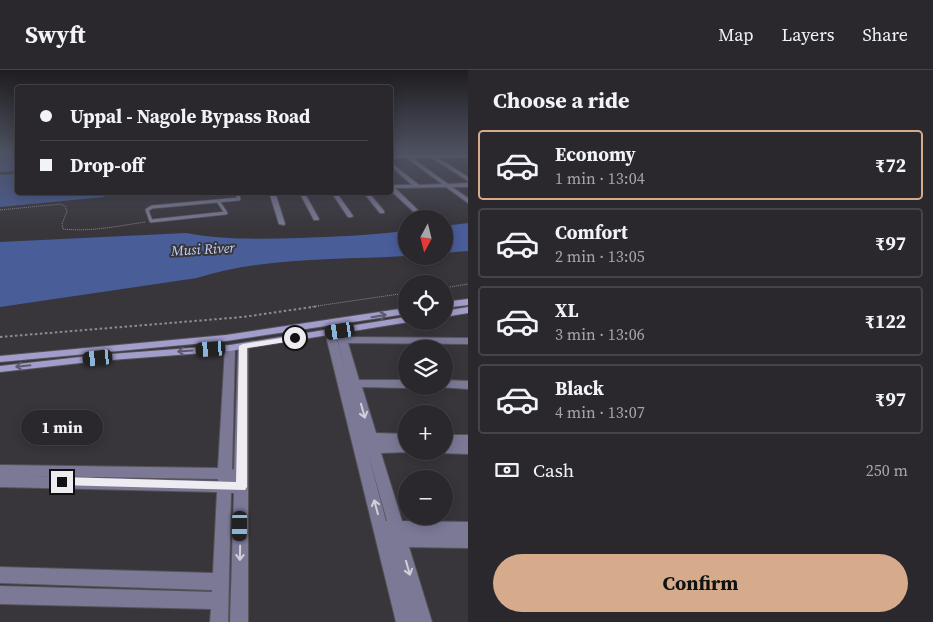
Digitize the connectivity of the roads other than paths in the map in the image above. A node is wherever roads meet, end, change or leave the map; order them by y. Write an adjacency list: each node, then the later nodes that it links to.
1 (407, 178): 4 (street)
2 (436, 178): 5 (street)
3 (468, 185): 5 (street)
4 (417, 186): 5 (street); 6 (street)
5 (447, 186): 14 (street)
6 (393, 187)
7 (393, 190): 15 (street)
8 (238, 195): 13 (lane)
9 (273, 195): 19 (street)
10 (304, 195): 18 (street)
11 (335, 195): 17 (street)
12 (368, 195): 16 (street)
13 (218, 201): 13 (lane)
14 (468, 201)
15 (415, 210)
16 (382, 212)
17 (350, 216)
18 (316, 219)
19 (282, 224)
20 (468, 302): 21 (street)
21 (453, 304)
22 (468, 310): 24 (street)
23 (398, 312): 29 (street, one-way to 23)
24 (453, 312)
25 (398, 322): 26 (street)
26 (338, 334): 27 (street); 28 (street); 31 (street)
27 (468, 341)
28 (237, 347): 30 (street, one-way to 30); 44 (street); 45 (street)
29 (0, 358)
30 (0, 368)
31 (349, 383): 32 (street); 38 (street)
32 (398, 384)
33 (453, 384): 34 (street)
34 (468, 385)
35 (398, 440): 38 (street)
36 (453, 440): 37 (street)
37 (468, 440)
38 (365, 443): 39 (street); 47 (street)
39 (398, 447)
40 (453, 449): 41 (street)
41 (468, 449)
42 (0, 470): 44 (street)
43 (0, 480): 44 (street)
44 (226, 480): 45 (street); 50 (street)
45 (241, 480): 54 (street, one-way to 54)
46 (468, 529): 47 (street)
47 (390, 533): 48 (street); 55 (street); 56 (street, one-way to 56)
48 (468, 541)
49 (0, 575): 50 (street)
50 (220, 582): 52 (street)
51 (0, 595): 52 (street)
52 (220, 601): 53 (street)
53 (219, 622)
54 (239, 622)
55 (405, 622)
56 (423, 622)

